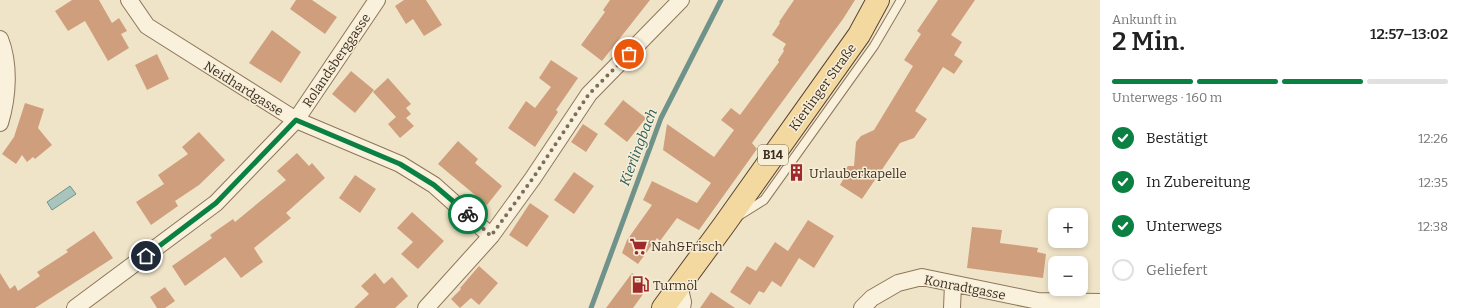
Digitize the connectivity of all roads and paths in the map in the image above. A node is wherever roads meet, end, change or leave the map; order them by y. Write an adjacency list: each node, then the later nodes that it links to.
1 (129, 0): 7 (street, Neidhardgasse)
2 (377, 0): 7 (street, Rolandsberggasse)
3 (681, 0): 10 (street)
4 (878, 0): 9 (main road, Kierlinger Straße / B14)
5 (901, 0): 9 (lane)
6 (0, 39): 8 (street)
7 (296, 120): 10 (street, Neidhardgasse); 14 (street, Rolandsberggasse)
8 (0, 123)
9 (724, 225): 12 (main road, Kierlinger Straße / B14)
10 (491, 236): 15 (street)
11 (953, 284): 13 (street, Konradtgasse); 18 (street, Konradtgasse); 19 (street)
12 (679, 285): 16 (main road, Kierlinger Straße / B14); 17 (street)
13 (1100, 302)
14 (75, 308)
15 (426, 308)
16 (663, 308)
17 (682, 308)
18 (862, 308)
19 (952, 308)

